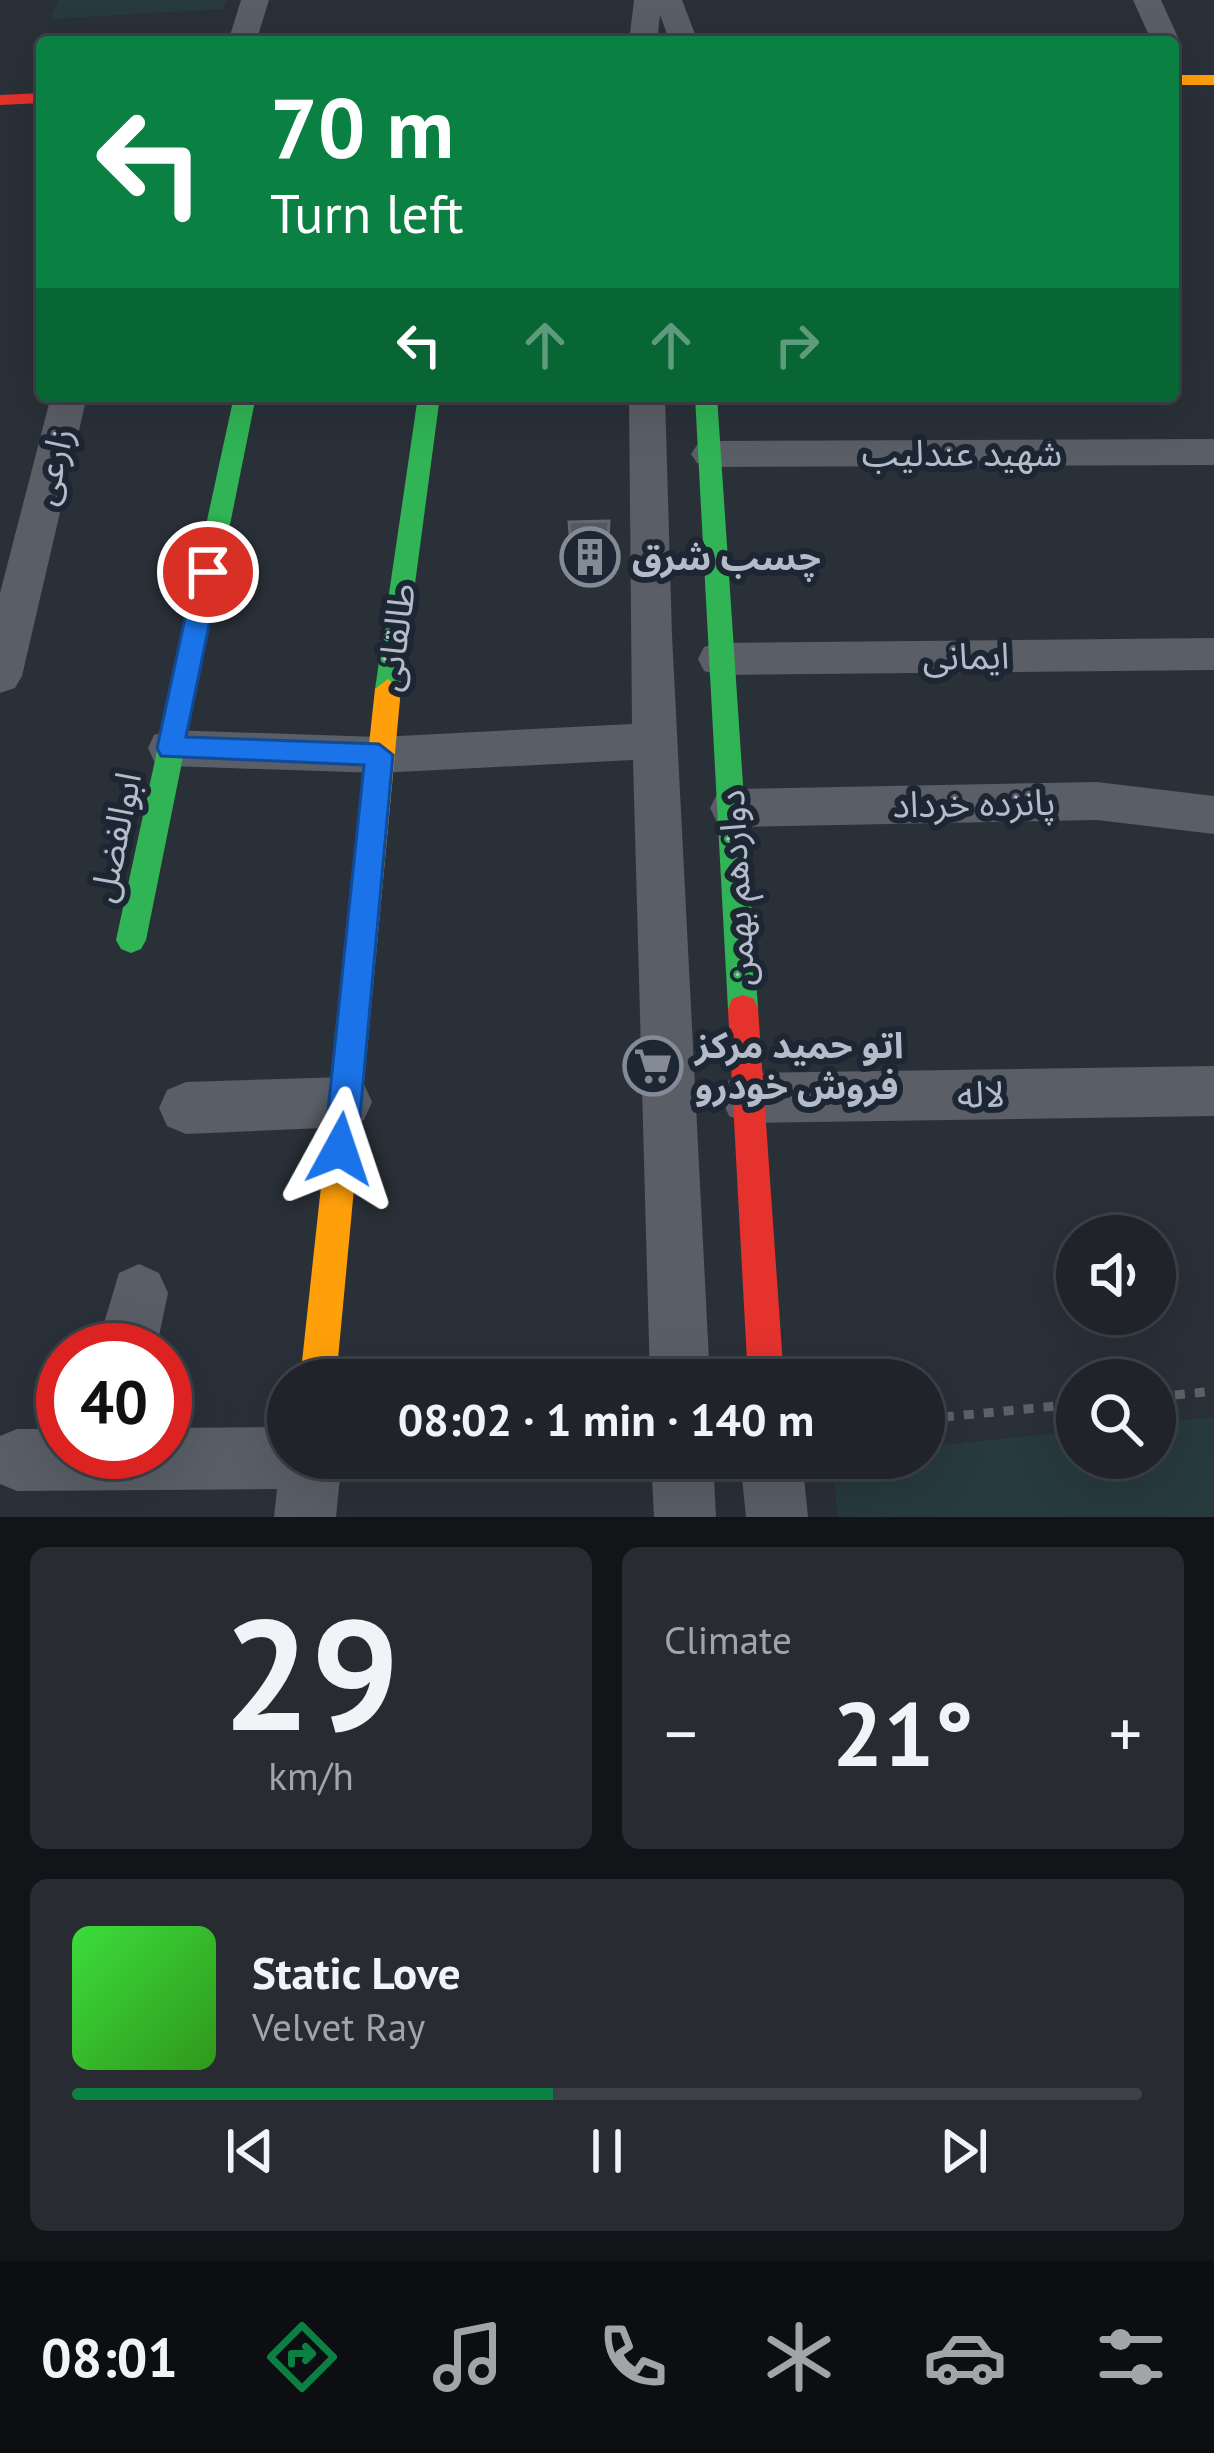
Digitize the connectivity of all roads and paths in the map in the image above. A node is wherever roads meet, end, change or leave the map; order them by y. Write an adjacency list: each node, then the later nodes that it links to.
1 (254, 0): 5 (street)
2 (648, 0): 6 (street)
3 (668, 0): 7 (street)
4 (1148, 0): 8 (street)
5 (244, 36)
6 (645, 36)
7 (682, 36)
8 (1163, 36)
9 (1214, 80): 10 (street)
10 (1179, 81)
11 (1179, 84): 14 (street)
12 (36, 98): 13 (street)
13 (0, 100)
14 (1214, 107)
15 (68, 402): 24 (street, زارعی)
16 (244, 402): 26 (street, ابوالفضل)
17 (428, 402): 27 (street, طالقانی)
18 (647, 402): 25 (street, دوازدهم بهمن)
19 (706, 402): 21 (street, دوازدهم بهمن)
20 (1214, 452): 21 (street, شهید عندلیب)
21 (710, 454): 23 (street, دوازدهم بهمن)
22 (1214, 654): 23 (street, ایمانی)
23 (718, 658): 28 (street, دوازدهم بهمن)
24 (2, 665)
25 (658, 741): 27 (street); 38 (street, دوازدهم بهمن)
26 (170, 748): 27 (street); 30 (street, ابوالفضل)
27 (379, 755): 33 (street, طالقانی)
28 (733, 808): 29 (street, پانزده خرداد); 32 (street, دوازدهم بهمن)
29 (1214, 815)
30 (131, 940)
31 (1214, 1091): 32 (street, لاله)
32 (748, 1098): 39 (street, دوازدهم بهمن)
33 (345, 1102): 34 (street); 37 (street, طالقانی)
34 (186, 1108)
35 (140, 1293): 36 (street)
36 (133, 1323)
37 (321, 1359)
38 (679, 1359)
39 (765, 1359)
40 (1214, 1391): 41 (path)
41 (1176, 1394)
42 (1056, 1406): 43 (path)
43 (945, 1418)
44 (192, 1457): 45 (street)
45 (267, 1458)
46 (36, 1459): 47 (street)
47 (16, 1460)
48 (309, 1479): 51 (street)
49 (683, 1479): 52 (street)
50 (773, 1479): 53 (street)
51 (305, 1517)
52 (685, 1517)
53 (777, 1517)

